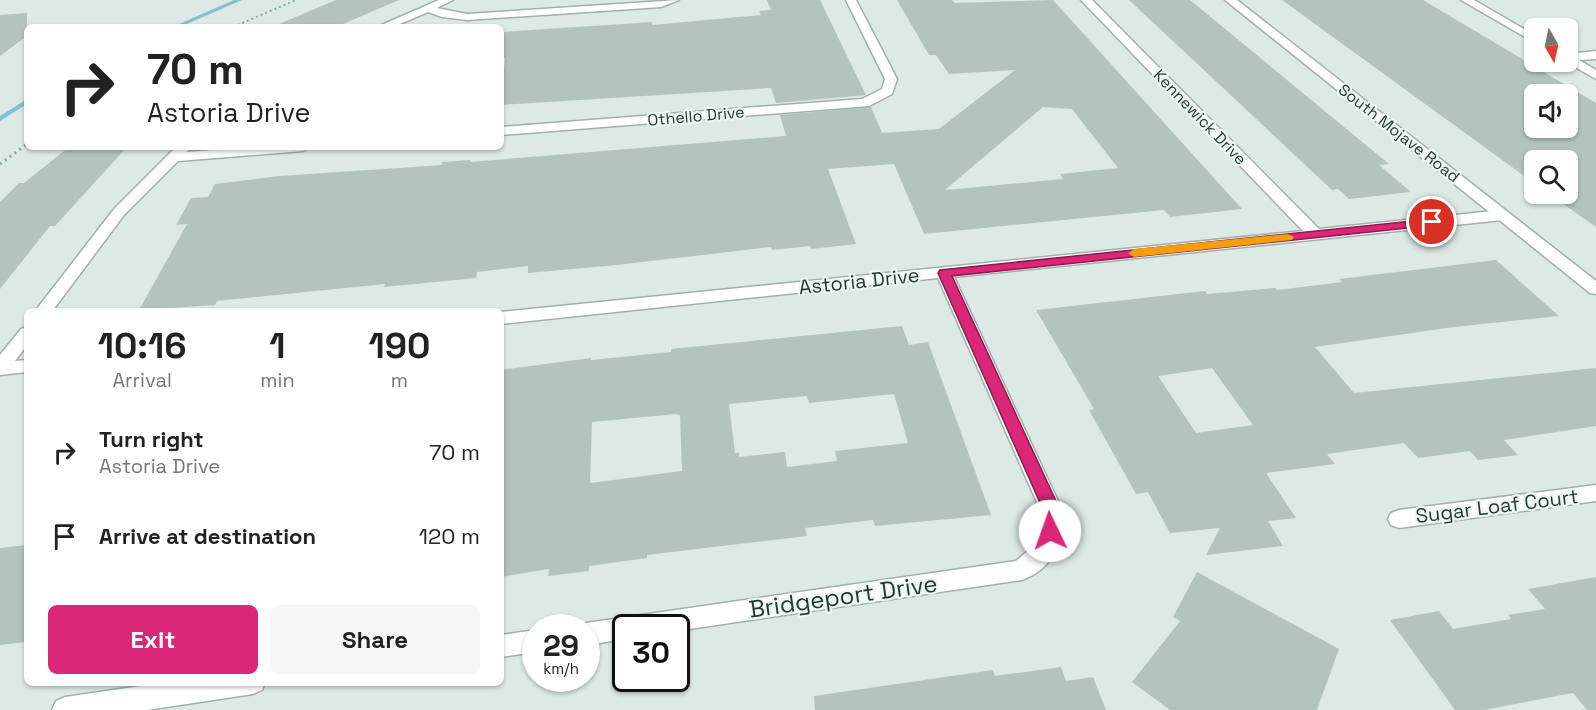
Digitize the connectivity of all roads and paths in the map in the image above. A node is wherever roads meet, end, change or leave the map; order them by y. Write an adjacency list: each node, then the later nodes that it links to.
1 (296, 0): 9 (path)
2 (448, 0): 8 (street)
3 (674, 0): 8 (street)
4 (851, 0): 16 (street, Othello Drive)
5 (1086, 0): 22 (street, Kennewick Drive)
6 (1230, 0): 21 (street, South Mojave Road)
7 (1466, 0): 11 (street)
8 (427, 8): 10 (street)
9 (240, 24)
10 (389, 24)
11 (1524, 33)
12 (1596, 55): 13 (street)
13 (1578, 57)
14 (1578, 64): 15 (street)
15 (1596, 75)
16 (504, 131)
17 (24, 146): 20 (path)
18 (228, 150): 19 (street)
19 (178, 152): 25 (street)
20 (0, 164)
21 (1503, 215): 22 (street, Astoria Drive); 24 (street, South Mojave Road)
22 (1315, 234): 23 (street, Astoria Drive)
23 (944, 273): 26 (street, Astoria Drive); 32 (street, Bridgeport Drive)
24 (1596, 289)
25 (46, 308)
26 (504, 318)
27 (24, 337): 29 (street)
28 (24, 366): 29 (street)
29 (0, 369)
30 (1596, 493): 31 (street, Sugar Loaf Court)
31 (1399, 519)
32 (690, 618)
33 (522, 643): 34 (street)
34 (504, 646)
35 (226, 686): 36 (street)
36 (65, 710)

